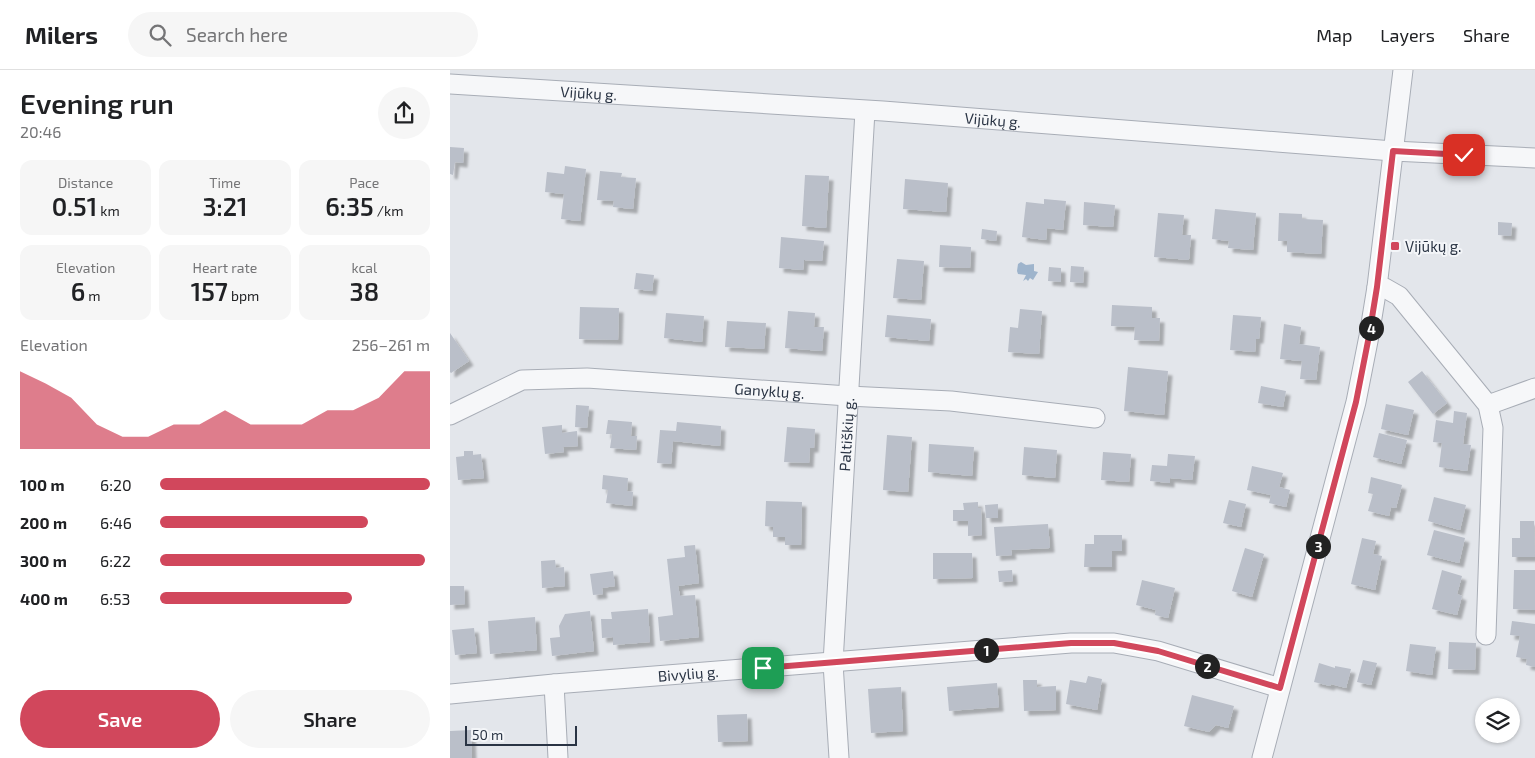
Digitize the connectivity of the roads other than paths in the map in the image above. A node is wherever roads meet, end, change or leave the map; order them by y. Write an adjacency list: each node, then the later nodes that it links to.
1 (1404, 70): 4 (street)
2 (450, 84): 3 (street, Vijūkų g.)
3 (865, 111): 4 (street, Vijūkų g.); 8 (street, Paltiškių g.)
4 (1393, 151): 5 (street, Vijūkų g.); 6 (street)
5 (1535, 158)
6 (1377, 287): 9 (street); 15 (street)
7 (1535, 388): 9 (street)
8 (848, 396): 10 (street, Ganyklų g.); 11 (street, Ganyklų g.); 13 (street, Paltiškių g.)
9 (1488, 404): 12 (street)
10 (450, 415)
11 (1095, 418)
12 (1486, 635)
13 (833, 663): 14 (street, Bivylių g.); 15 (street, Bivylių g.); 18 (street, Paltiškių g.)
14 (554, 684): 16 (street, Bivylių g.); 17 (street)
15 (1280, 688): 19 (street)
16 (450, 694)
17 (558, 758)
18 (839, 758)
19 (1262, 758)

